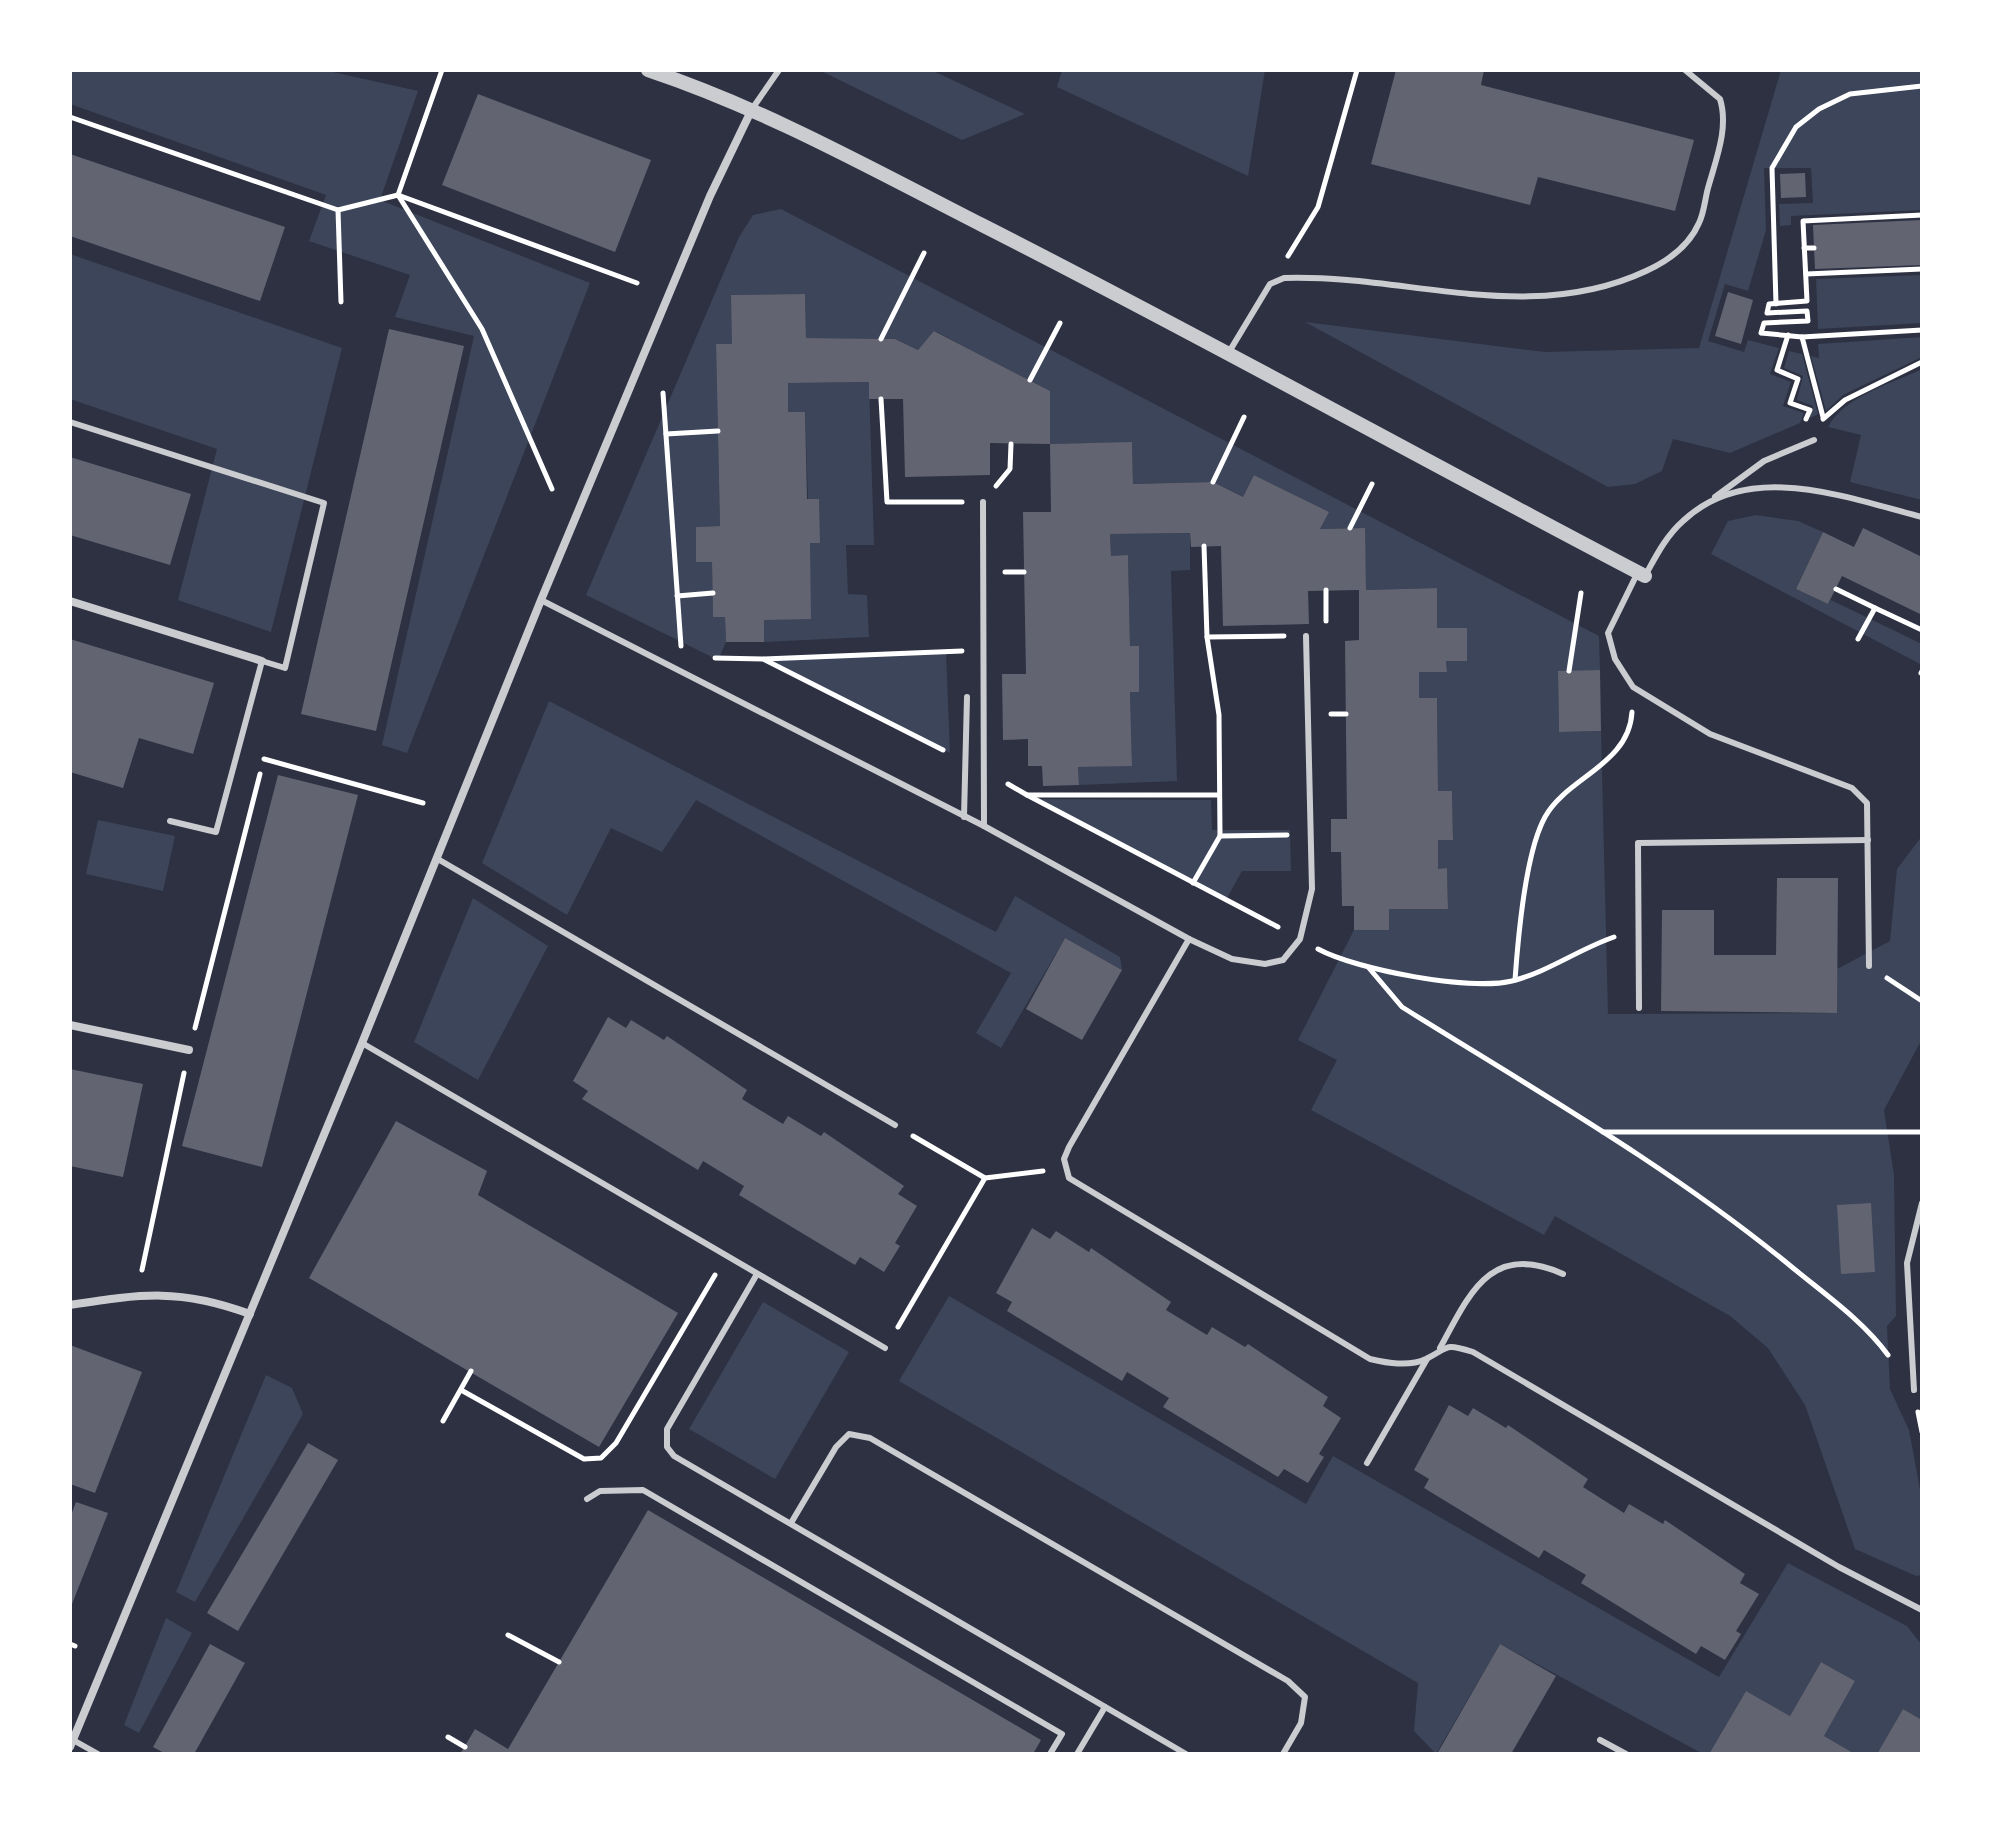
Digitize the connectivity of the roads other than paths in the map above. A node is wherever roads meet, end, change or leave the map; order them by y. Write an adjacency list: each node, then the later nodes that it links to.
1 (648, 70): 4 (street)
2 (779, 70): 4 (lane)
3 (1685, 70): 5 (lane)
4 (752, 109): 5 (street); 12 (street)
5 (1229, 352): 11 (street)
6 (70, 422): 15 (lane)
7 (1814, 440): 8 (lane)
8 (1712, 499): 10 (lane); 11 (lane)
9 (983, 502): 19 (lane)
10 (1922, 517)
11 (1641, 574): 20 (lane)
12 (541, 600): 17 (lane); 21 (street)
13 (70, 601): 15 (street)
14 (1306, 636): 22 (lane)
15 (262, 661): 18 (lane)
16 (967, 697): 17 (lane)
17 (964, 817): 19 (lane)
18 (170, 821)
19 (984, 826): 22 (lane)
20 (1868, 840): 23 (lane); 24 (lane)
21 (436, 858): 26 (street); 28 (lane)
22 (1189, 939): 36 (lane)
23 (1869, 966)
24 (1639, 1008)
25 (70, 1025): 27 (street)
26 (362, 1043): 30 (lane); 33 (street)
27 (189, 1050)
28 (895, 1125)
29 (1922, 1203): 37 (lane)
30 (757, 1274): 34 (lane); 40 (lane)
31 (1563, 1274): 35 (lane)
32 (70, 1305): 33 (street)
33 (250, 1314): 44 (street)
34 (885, 1348)
35 (1440, 1348): 36 (lane); 41 (lane)
36 (1427, 1359): 38 (lane)
37 (1914, 1390)
38 (1367, 1463)
39 (587, 1499): 46 (lane)
40 (791, 1523): 42 (lane); 49 (lane)
41 (1922, 1610)
42 (1105, 1707): 47 (lane); 48 (lane)
43 (1600, 1740): 50 (lane)
44 (72, 1743): 45 (lane)
45 (98, 1754)
46 (1050, 1754)
47 (1077, 1754)
48 (1186, 1754)
49 (1283, 1754)
50 (1626, 1754)

